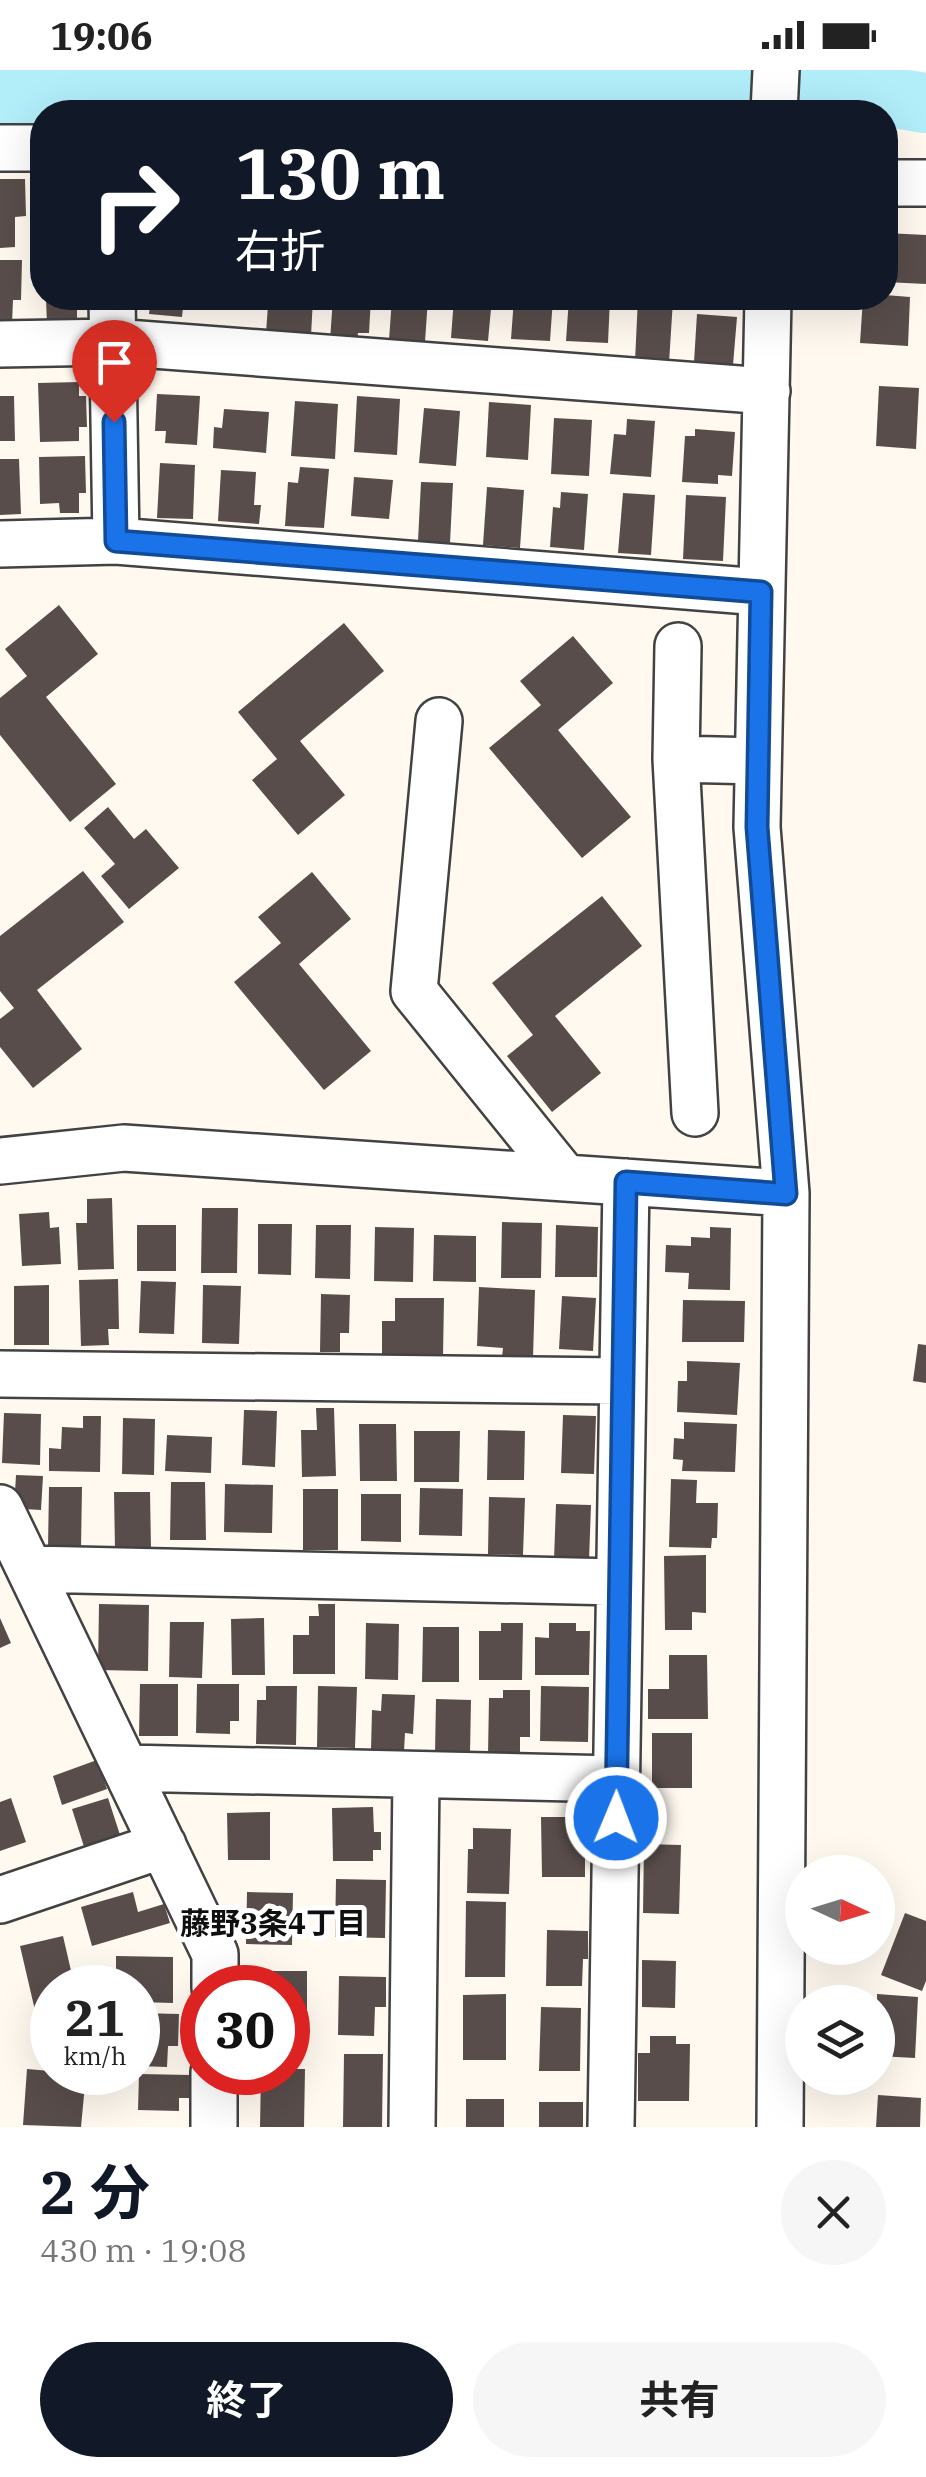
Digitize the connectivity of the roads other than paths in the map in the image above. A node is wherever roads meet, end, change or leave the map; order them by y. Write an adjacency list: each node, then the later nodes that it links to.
1 (776, 70): 2 (street)
2 (775, 100)
3 (0, 148): 4 (street)
4 (30, 148)
5 (926, 182): 6 (street)
6 (898, 183)
7 (112, 310): 9 (street)
8 (768, 310): 11 (street)
9 (113, 342): 10 (street); 11 (street); 12 (street)
10 (0, 344)
11 (766, 391): 14 (street)
12 (116, 541): 13 (street); 14 (street)
13 (0, 544)
14 (761, 592): 18 (street)
15 (678, 646): 17 (street)
16 (440, 720): 21 (street)
17 (676, 758): 18 (street); 19 (street)
18 (758, 760): 23 (street)
19 (695, 1113)
20 (0, 1161): 21 (street)
21 (565, 1178): 22 (street)
22 (626, 1182): 23 (street); 25 (street)
23 (786, 1194): 39 (street)
24 (0, 1374): 25 (street)
25 (621, 1381): 28 (street)
26 (0, 1508): 27 (street)
27 (30, 1568): 28 (street); 29 (street)
28 (617, 1582): 31 (street)
29 (127, 1768): 30 (street); 32 (street)
30 (416, 1776): 31 (street); 37 (street)
31 (616, 1779): 38 (street)
32 (162, 1846): 33 (street); 34 (street)
33 (0, 1900)
34 (215, 1965)
35 (214, 2095): 36 (street)
36 (214, 2127)
37 (412, 2127)
38 (611, 2127)
39 (780, 2127)

